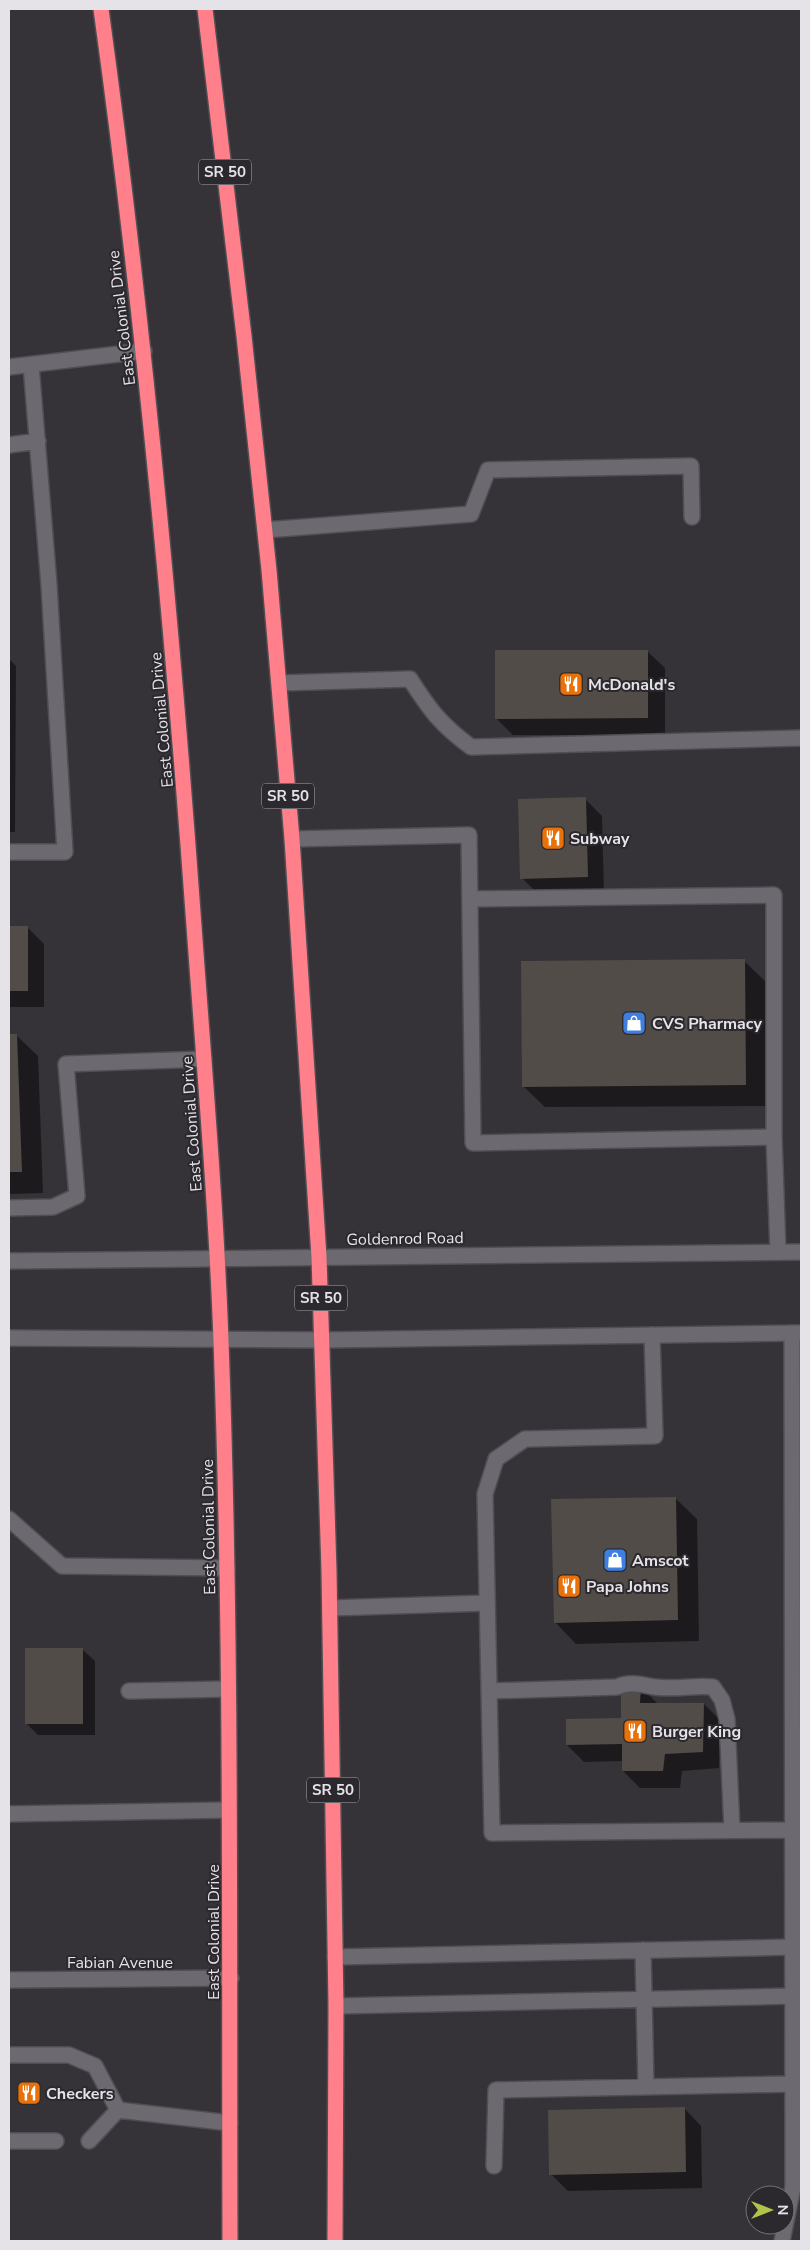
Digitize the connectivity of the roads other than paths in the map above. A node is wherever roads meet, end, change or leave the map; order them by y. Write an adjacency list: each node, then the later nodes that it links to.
1 (101, 9): 3 (highway, East Colonial Drive)
2 (205, 9): 9 (highway, SR 50)
3 (144, 351): 4 (main road); 15 (highway, East Colonial Drive)
4 (31, 365): 5 (main road); 6 (main road)
5 (9, 367)
6 (38, 441): 7 (main road); 13 (main road)
7 (9, 444)
8 (692, 517): 9 (main road)
9 (265, 530): 10 (highway, SR 50)
10 (279, 683): 11 (main road); 12 (highway, SR 50)
11 (801, 738)
12 (292, 839): 14 (main road); 20 (highway, SR 50)
13 (9, 852)
14 (470, 899): 16 (main road); 16 (main road)
15 (204, 1059): 17 (main road); 21 (highway, East Colonial Drive)
16 (774, 1138): 18 (main road)
17 (9, 1208)
18 (778, 1252): 19 (main road, Goldenrod Road); 20 (main road, Goldenrod Road)
19 (801, 1252)
20 (319, 1257): 21 (main road, Goldenrod Road); 27 (highway, SR 50)
21 (217, 1258): 22 (main road, Goldenrod Road); 26 (highway, East Colonial Drive)
22 (9, 1261)
23 (797, 1333): 24 (main road); 28 (main road)
24 (652, 1335): 27 (main road); 31 (main road)
25 (9, 1338): 26 (main road)
26 (221, 1340): 27 (main road); 30 (highway, East Colonial Drive)
27 (323, 1340): 32 (highway, SR 50)
28 (797, 1417): 39 (main road)
29 (9, 1519): 30 (main road)
30 (227, 1568): 33 (highway, East Colonial Drive)
31 (487, 1603): 32 (main road); 35 (main road)
32 (330, 1608): 42 (highway, SR 50)
33 (228, 1689): 34 (main road); 36 (highway, East Colonial Drive)
34 (129, 1691)
35 (489, 1691): 38 (main road); 38 (main road)
36 (230, 1810): 37 (main road); 43 (highway, East Colonial Drive)
37 (9, 1814)
38 (732, 1830): 39 (main road)
39 (793, 1830): 40 (main road)
40 (793, 1947): 41 (main road); 45 (main road)
41 (643, 1950): 42 (main road); 46 (main road)
42 (335, 1957): 47 (highway, SR 50)
43 (231, 1978): 44 (main road, Fabian Avenue); 52 (highway, East Colonial Drive)
44 (9, 1980)
45 (793, 1996): 46 (main road); 49 (main road)
46 (645, 2000): 47 (main road); 50 (main road)
47 (336, 2006): 60 (highway, SR 50)
48 (9, 2055): 51 (main road)
49 (793, 2084): 50 (main road); 61 (main road)
50 (646, 2087): 56 (main road)
51 (118, 2110): 52 (main road); 54 (main road)
52 (230, 2123): 57 (highway, East Colonial Drive)
53 (9, 2141): 55 (main road)
54 (89, 2141)
55 (56, 2142)
56 (494, 2166)
57 (230, 2186): 58 (highway, East Colonial Drive); 59 (highway)
58 (230, 2241)
59 (240, 2241)
60 (335, 2241)
61 (782, 2241)

